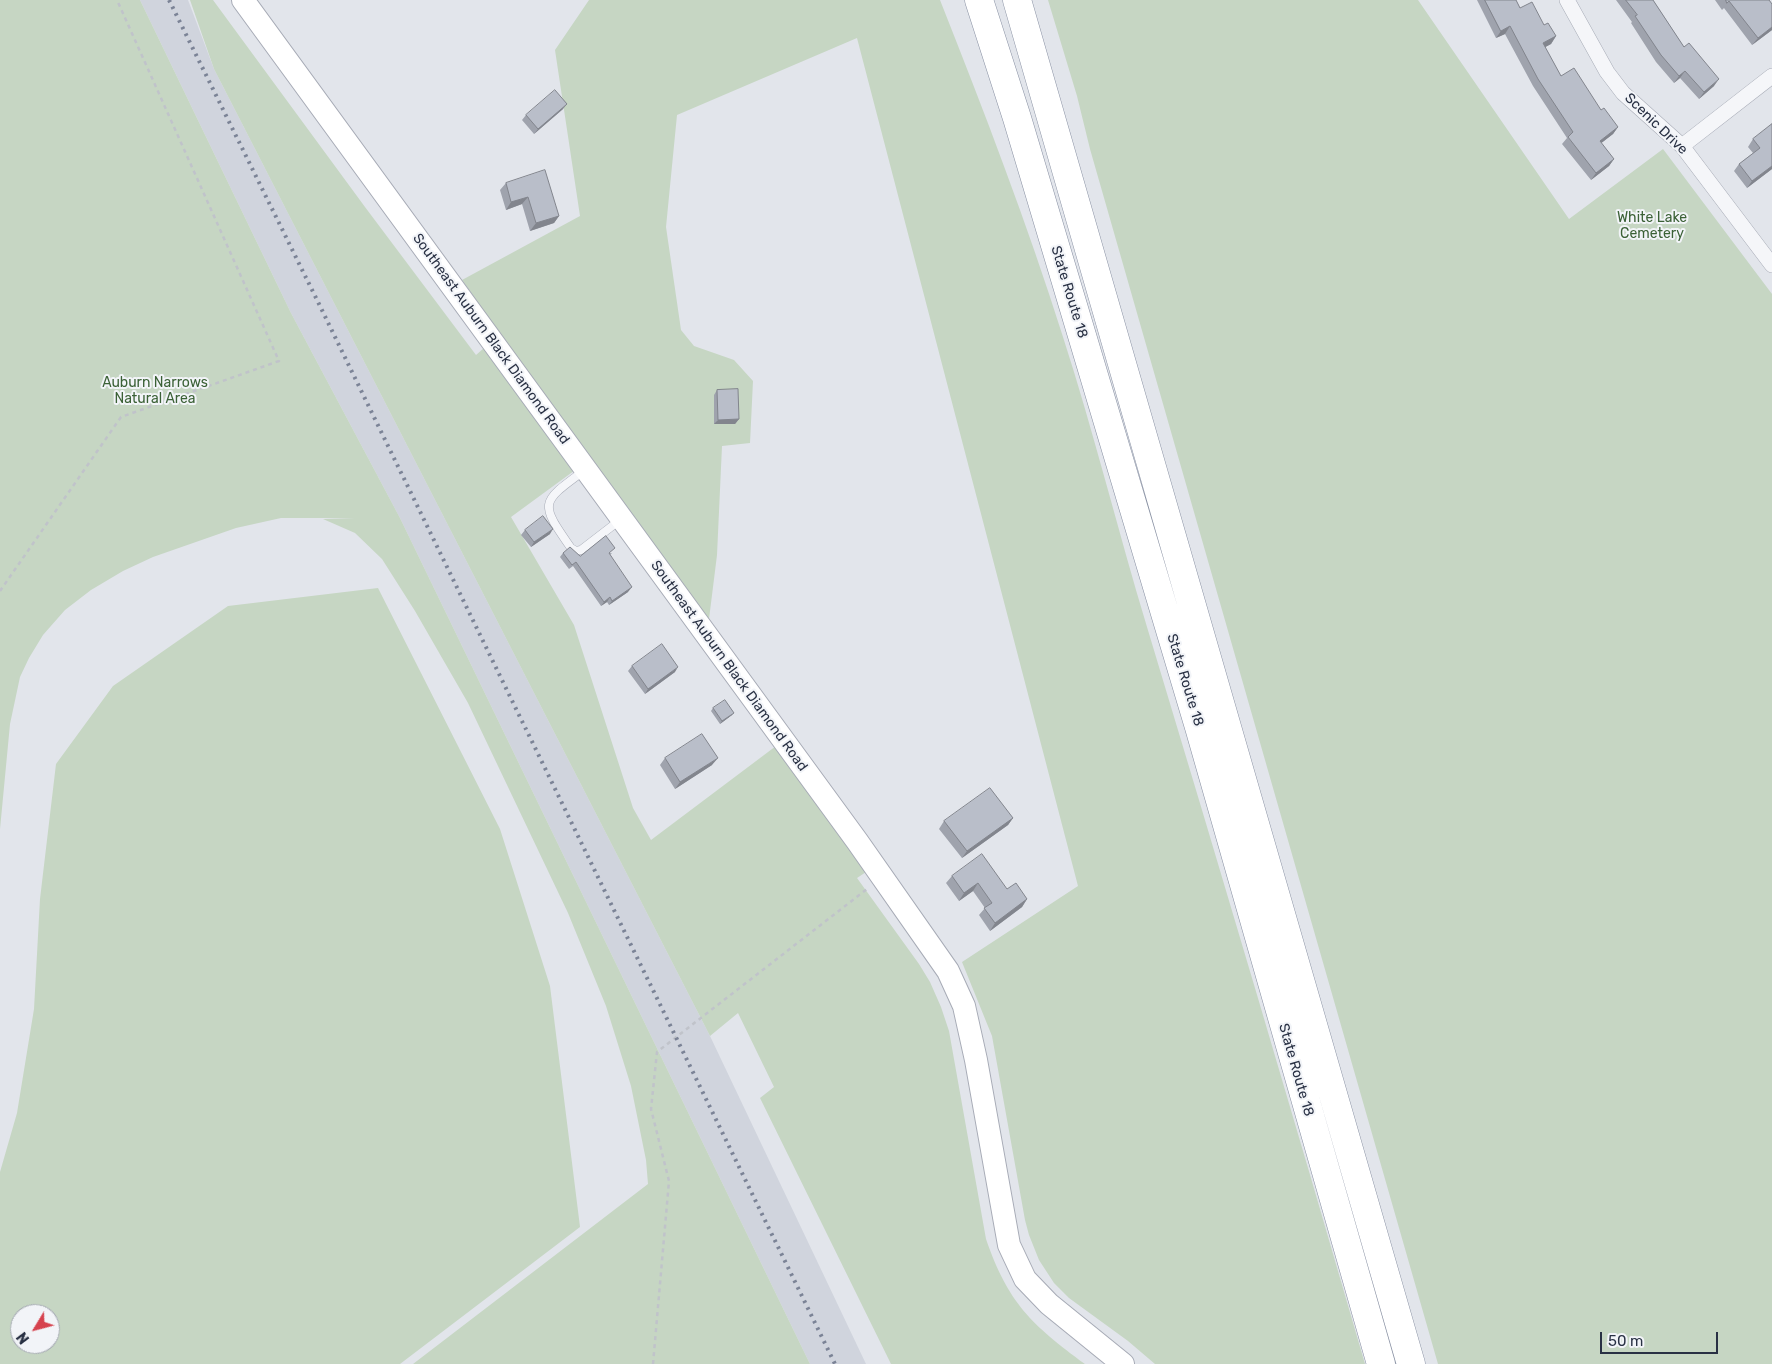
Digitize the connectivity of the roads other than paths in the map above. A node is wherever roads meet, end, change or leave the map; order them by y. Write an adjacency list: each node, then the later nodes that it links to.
1 (243, 0): 10 (main road, Southeast Auburn Black Diamond Road)
2 (960, 0): 7 (highway)
3 (979, 0): 7 (highway, State Route 18)
4 (1017, 0): 14 (highway, State Route 18)
5 (1567, 0): 8 (street, Scenic Drive)
6 (1772, 76): 8 (street)
7 (1017, 118): 13 (highway, State Route 18)
8 (1682, 146): 9 (street, Scenic Drive)
9 (1772, 265)
10 (586, 470): 11 (main road, Southeast Auburn Black Diamond Road); 11 (lane)
11 (622, 518): 12 (main road, Southeast Auburn Black Diamond Road)
12 (1123, 1364)
13 (1381, 1364)
14 (1411, 1364)

